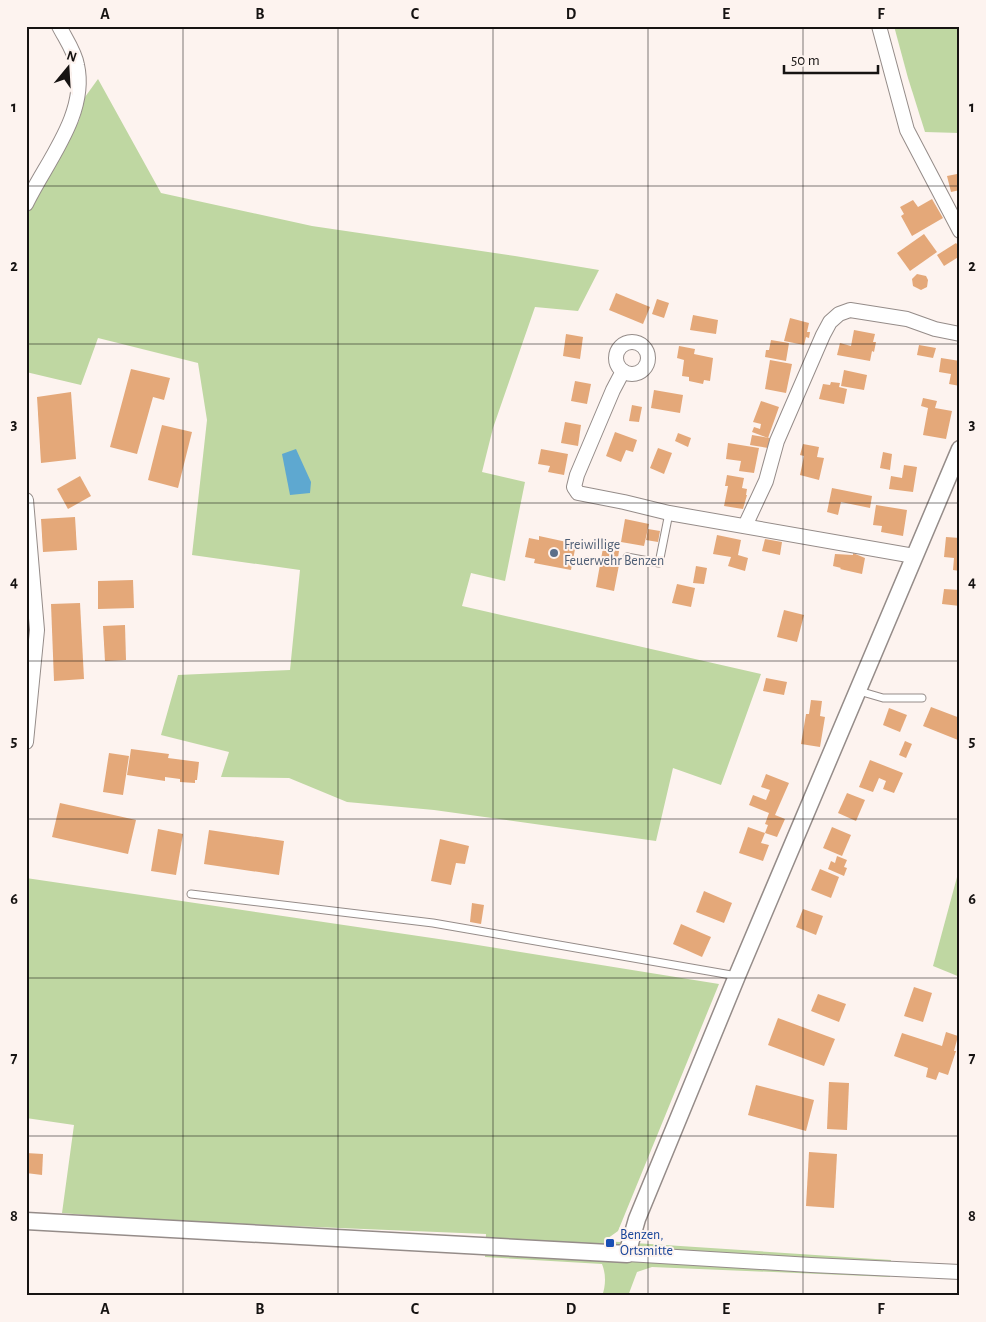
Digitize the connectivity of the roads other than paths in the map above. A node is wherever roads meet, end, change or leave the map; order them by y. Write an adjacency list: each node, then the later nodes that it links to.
1 (59, 26): 3 (street)
2 (879, 26): 4 (street)
3 (26, 204)
4 (960, 231)
5 (960, 334): 10 (street)
6 (623, 371): 9 (street)
7 (960, 449): 11 (street)
8 (26, 500): 15 (street)
9 (669, 513): 10 (street); 12 (lane)
10 (745, 526): 11 (street)
11 (914, 556): 13 (street)
12 (627, 558)
13 (859, 691): 14 (lane); 17 (street)
14 (922, 698)
15 (26, 742)
16 (191, 894): 17 (lane)
17 (737, 976): 19 (street)
18 (26, 1221): 19 (street)
19 (627, 1254): 20 (street)
20 (960, 1272)

